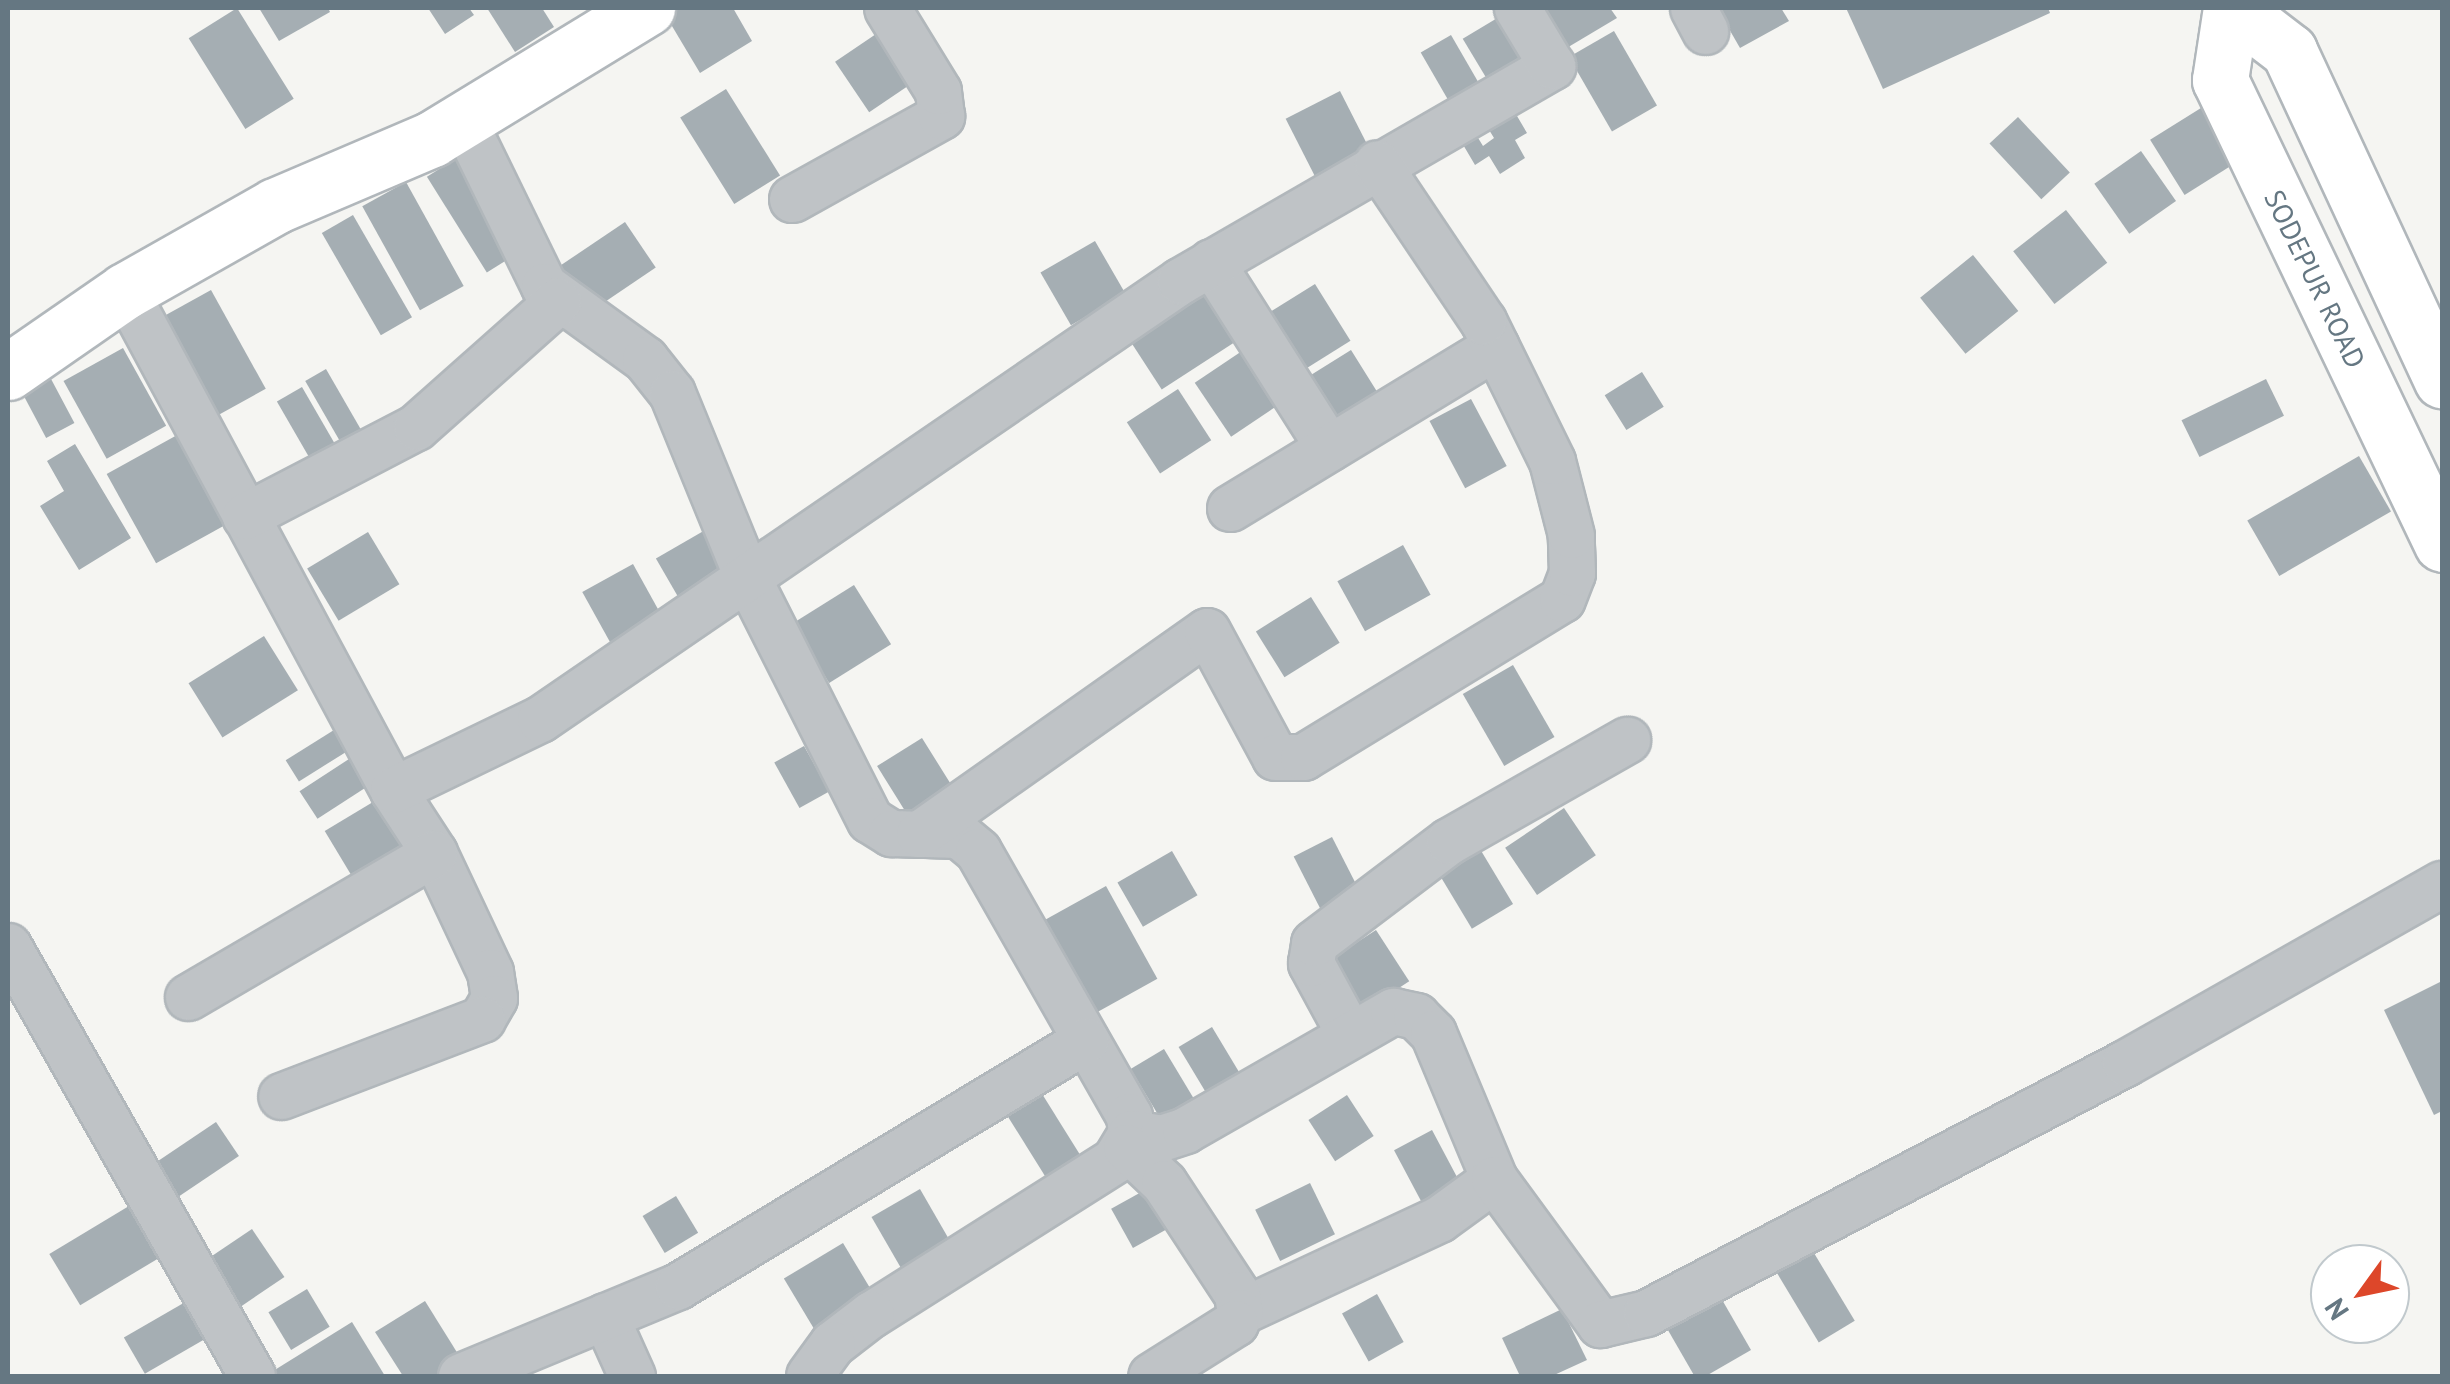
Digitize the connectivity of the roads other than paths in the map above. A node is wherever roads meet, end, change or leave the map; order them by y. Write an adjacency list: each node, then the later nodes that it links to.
1 (647, 8): 5 (main road)
2 (887, 8): 7 (street)
3 (1517, 8): 6 (street)
4 (2232, 8): 13 (main road); 17 (main road, SODEPUR ROAD)
5 (463, 120): 9 (main road); 10 (street)
6 (1377, 163): 8 (street); 11 (street)
7 (792, 200)
8 (1211, 262): 14 (street); 18 (street)
9 (125, 291): 12 (main road); 16 (street)
10 (558, 301): 16 (street); 18 (street)
11 (1496, 346): 14 (street); 21 (street)
12 (8, 372)
13 (2442, 380)
14 (1329, 448): 15 (street)
15 (1230, 508)
16 (246, 516): 20 (street)
17 (2442, 544)
18 (748, 579): 20 (street); 21 (street)
19 (1627, 740): 26 (street)
20 (392, 790): 22 (street)
21 (919, 834): 27 (street)
22 (434, 852): 25 (street); 28 (street)
23 (2442, 884): 30 (street)
24 (8, 946): 33 (street)
25 (188, 997)
26 (1348, 1033): 29 (street); 30 (street)
27 (1086, 1040): 29 (street); 32 (street)
28 (280, 1096)
29 (1129, 1140): 31 (street); 36 (street)
30 (1494, 1178): 31 (street)
31 (1240, 1312): 37 (street)
32 (605, 1316): 34 (street); 35 (street)
33 (252, 1376)
34 (461, 1376)
35 (632, 1376)
36 (809, 1376)
37 (1151, 1376)

